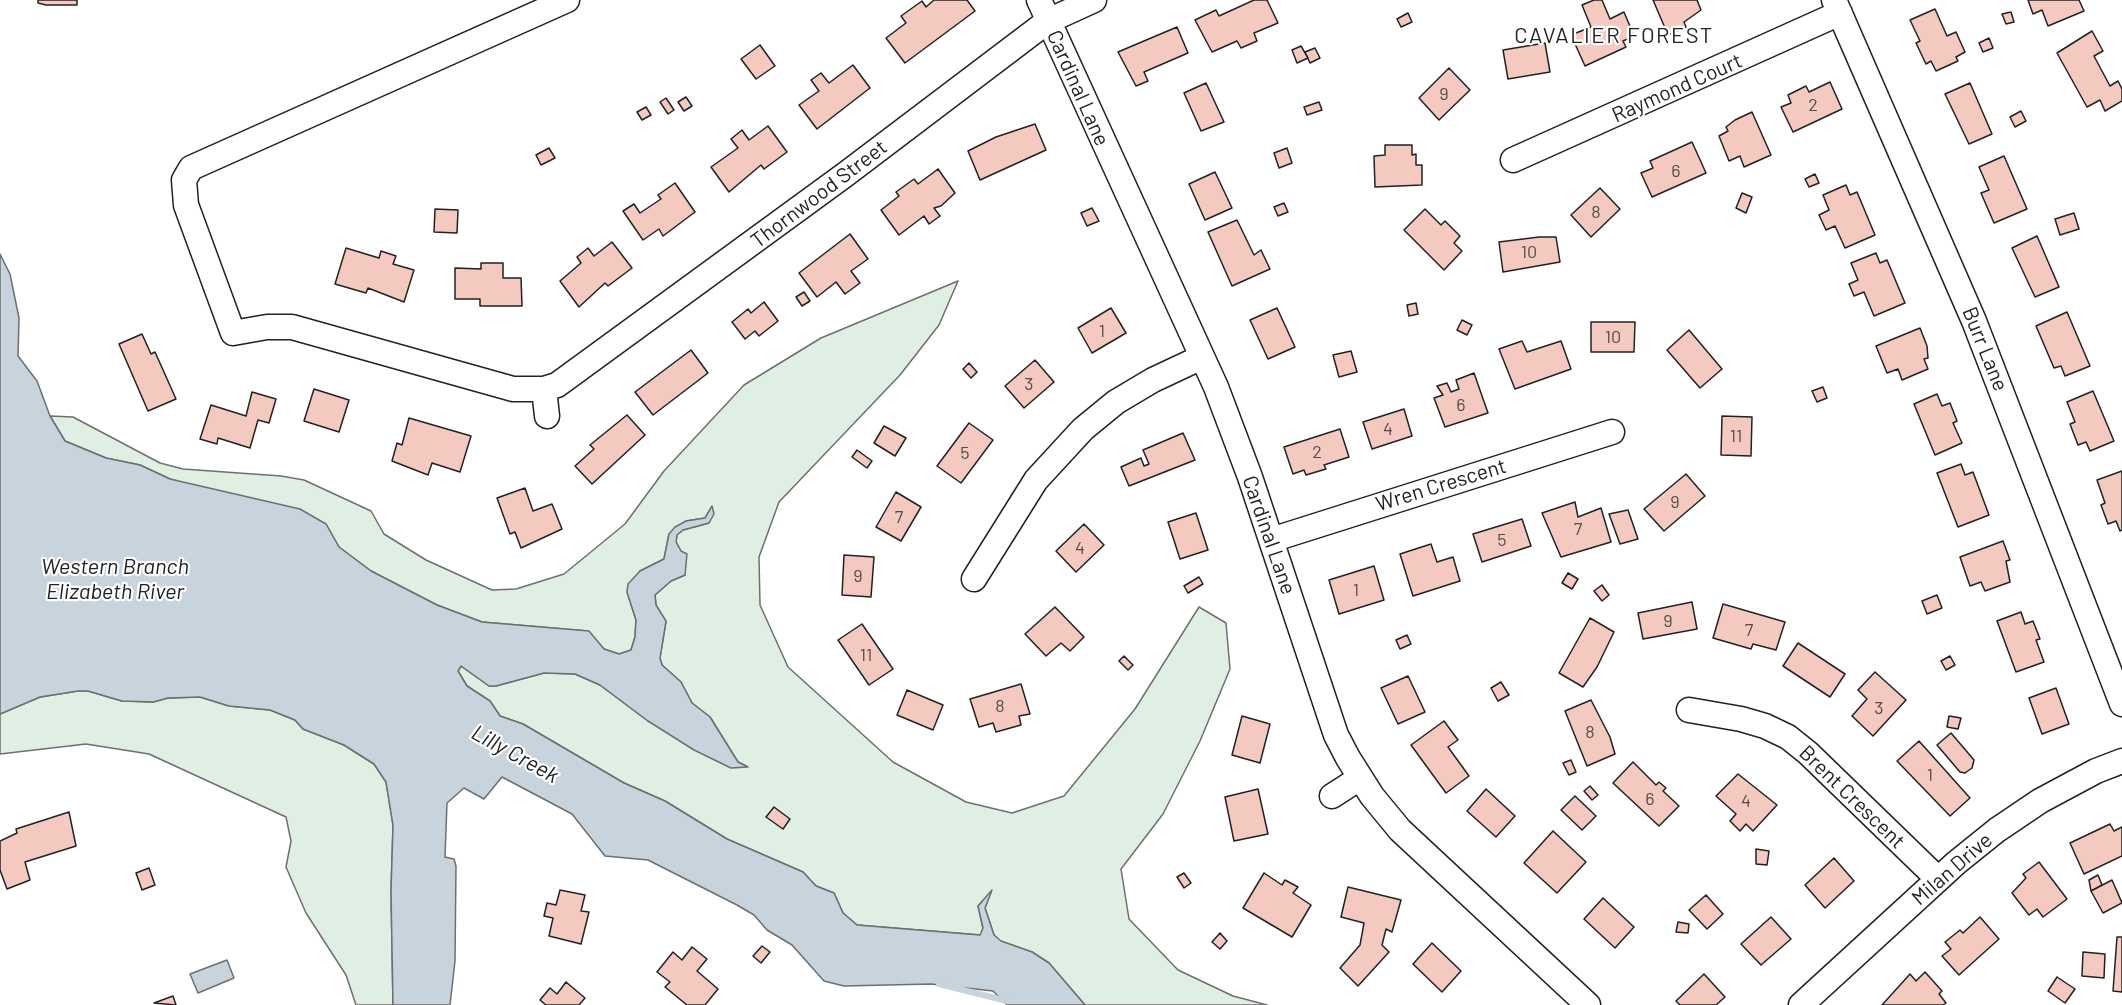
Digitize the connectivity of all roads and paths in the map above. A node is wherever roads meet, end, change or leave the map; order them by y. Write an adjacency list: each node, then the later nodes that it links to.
1 (567, 0): 7 (street, Thornwood Street)
2 (1094, 0): 4 (street, Thornwood Street)
3 (1837, 6): 5 (street, Raymond Court); 12 (street, Burr Lane)
4 (1043, 10): 6 (street, Cardinal Lane); 7 (street, Thornwood Street)
5 (1513, 160)
6 (1202, 357): 10 (street, Cardinal Lane); 11 (street)
7 (544, 389): 8 (street)
8 (547, 416)
9 (1612, 432): 10 (street, Wren Crescent)
10 (1271, 540): 15 (street, Cardinal Lane)
11 (974, 579)
12 (2122, 704)
13 (1689, 710): 17 (street, Brent Crescent)
14 (2122, 761): 17 (street, Milan Drive)
15 (1360, 778): 16 (street); 18 (street, Cardinal Lane)
16 (1332, 796)
17 (1938, 879): 19 (street, Milan Drive)
18 (1588, 1005)
19 (1801, 1005)

